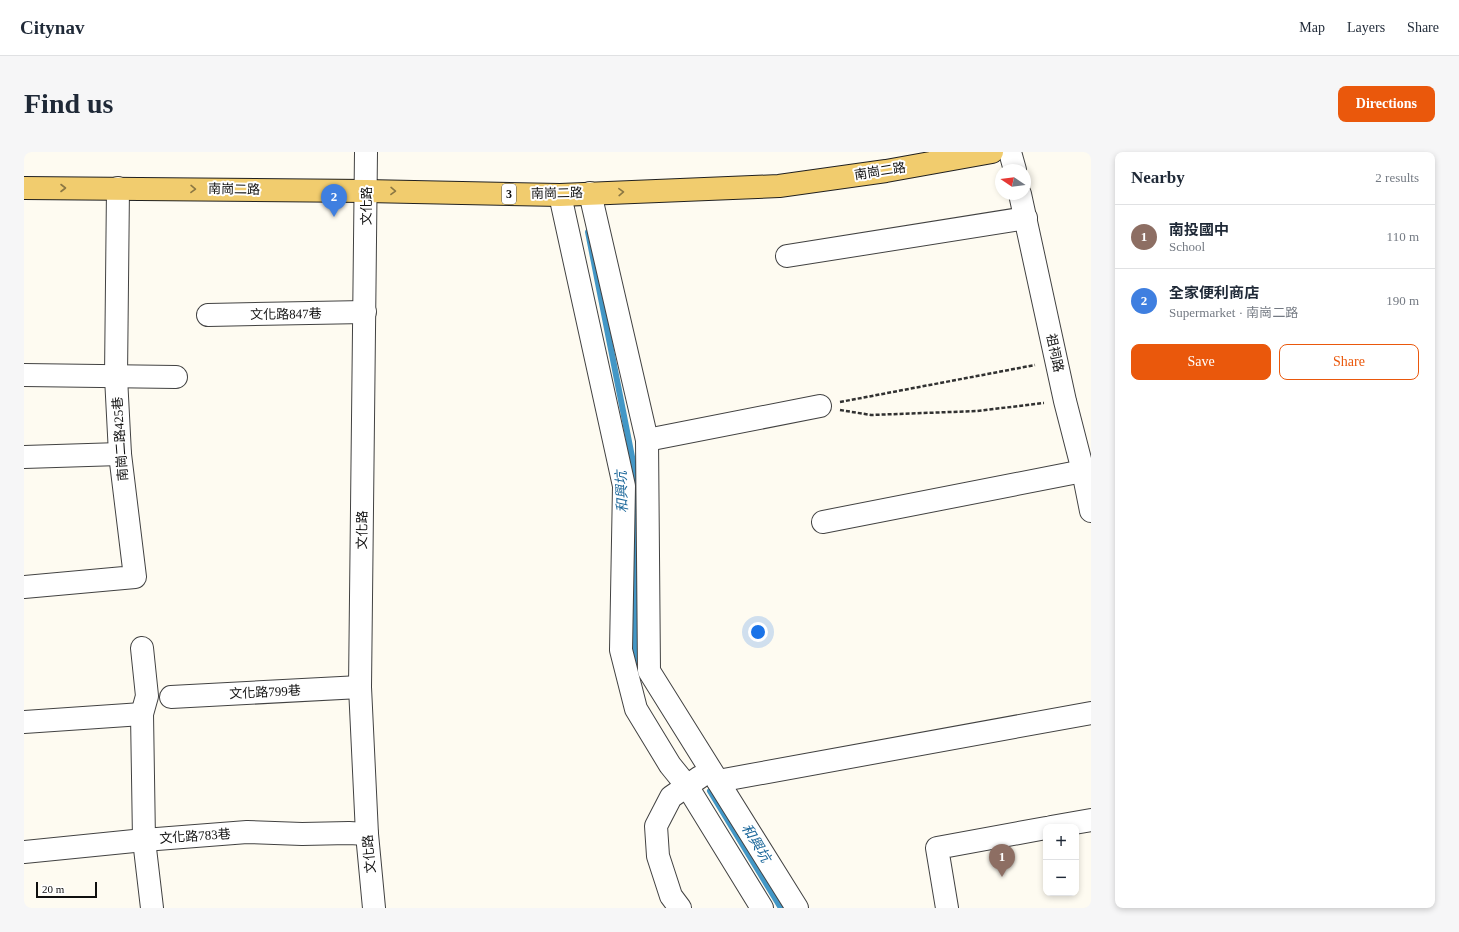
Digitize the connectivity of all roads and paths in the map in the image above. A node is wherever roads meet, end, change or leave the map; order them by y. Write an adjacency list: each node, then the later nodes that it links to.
1 (366, 152): 7 (street, 文化路)
2 (992, 152): 8 (main road, 南崗二路 / 3, one-way to 2)
3 (1010, 152): 4 (street)
4 (1013, 164)
5 (24, 188): 6 (main road, 南崗二路 / 3, one-way to 6)
6 (118, 188): 7 (main road, 南崗二路 / 3, one-way to 7); 17 (street, 南崗二路425巷)
7 (366, 191): 9 (main road, 南崗二路 / 3, one-way to 9); 13 (street, 文化路)
8 (590, 193): 9 (main road, 南崗二路 / 3); 21 (street)
9 (560, 195): 35 (street)
10 (1022, 200): 11 (street, 祖祠路)
11 (1026, 218): 12 (street); 15 (street, 祖祠路)
12 (787, 256)
13 (365, 312): 14 (street, 文化路847巷); 29 (street, 文化路)
14 (208, 315)
15 (1057, 361): 19 (street, 祖祠路); 20 (path)
16 (24, 375): 17 (street)
17 (116, 377): 18 (street); 22 (street, 南崗二路425巷)
18 (176, 378)
19 (1065, 401): 20 (path); 24 (street, 祖祠路)
20 (820, 406): 21 (street)
21 (647, 440): 34 (street)
22 (120, 454): 23 (street); 27 (street, 南崗二路425巷)
23 (24, 457)
24 (1083, 471): 25 (street, 祖祠路); 26 (street)
25 (1091, 512)
26 (822, 522)
27 (24, 587)
28 (142, 648): 32 (street)
29 (360, 688): 30 (street, 文化路799巷); 39 (street, 文化路)
30 (171, 697)
31 (1091, 713): 34 (street)
32 (142, 714): 33 (street); 40 (street)
33 (24, 722)
34 (714, 775): 35 (street); 46 (street)
35 (687, 786): 44 (street); 45 (street)
36 (1091, 820): 37 (street)
37 (1068, 824)
38 (1043, 829): 47 (street)
39 (367, 834): 40 (street, 文化路783巷); 43 (street, 文化路)
40 (144, 840): 41 (street, 文化路783巷); 42 (street)
41 (24, 852)
42 (152, 908)
43 (374, 908)
44 (680, 908)
45 (762, 908)
46 (796, 908)
47 (947, 908)

